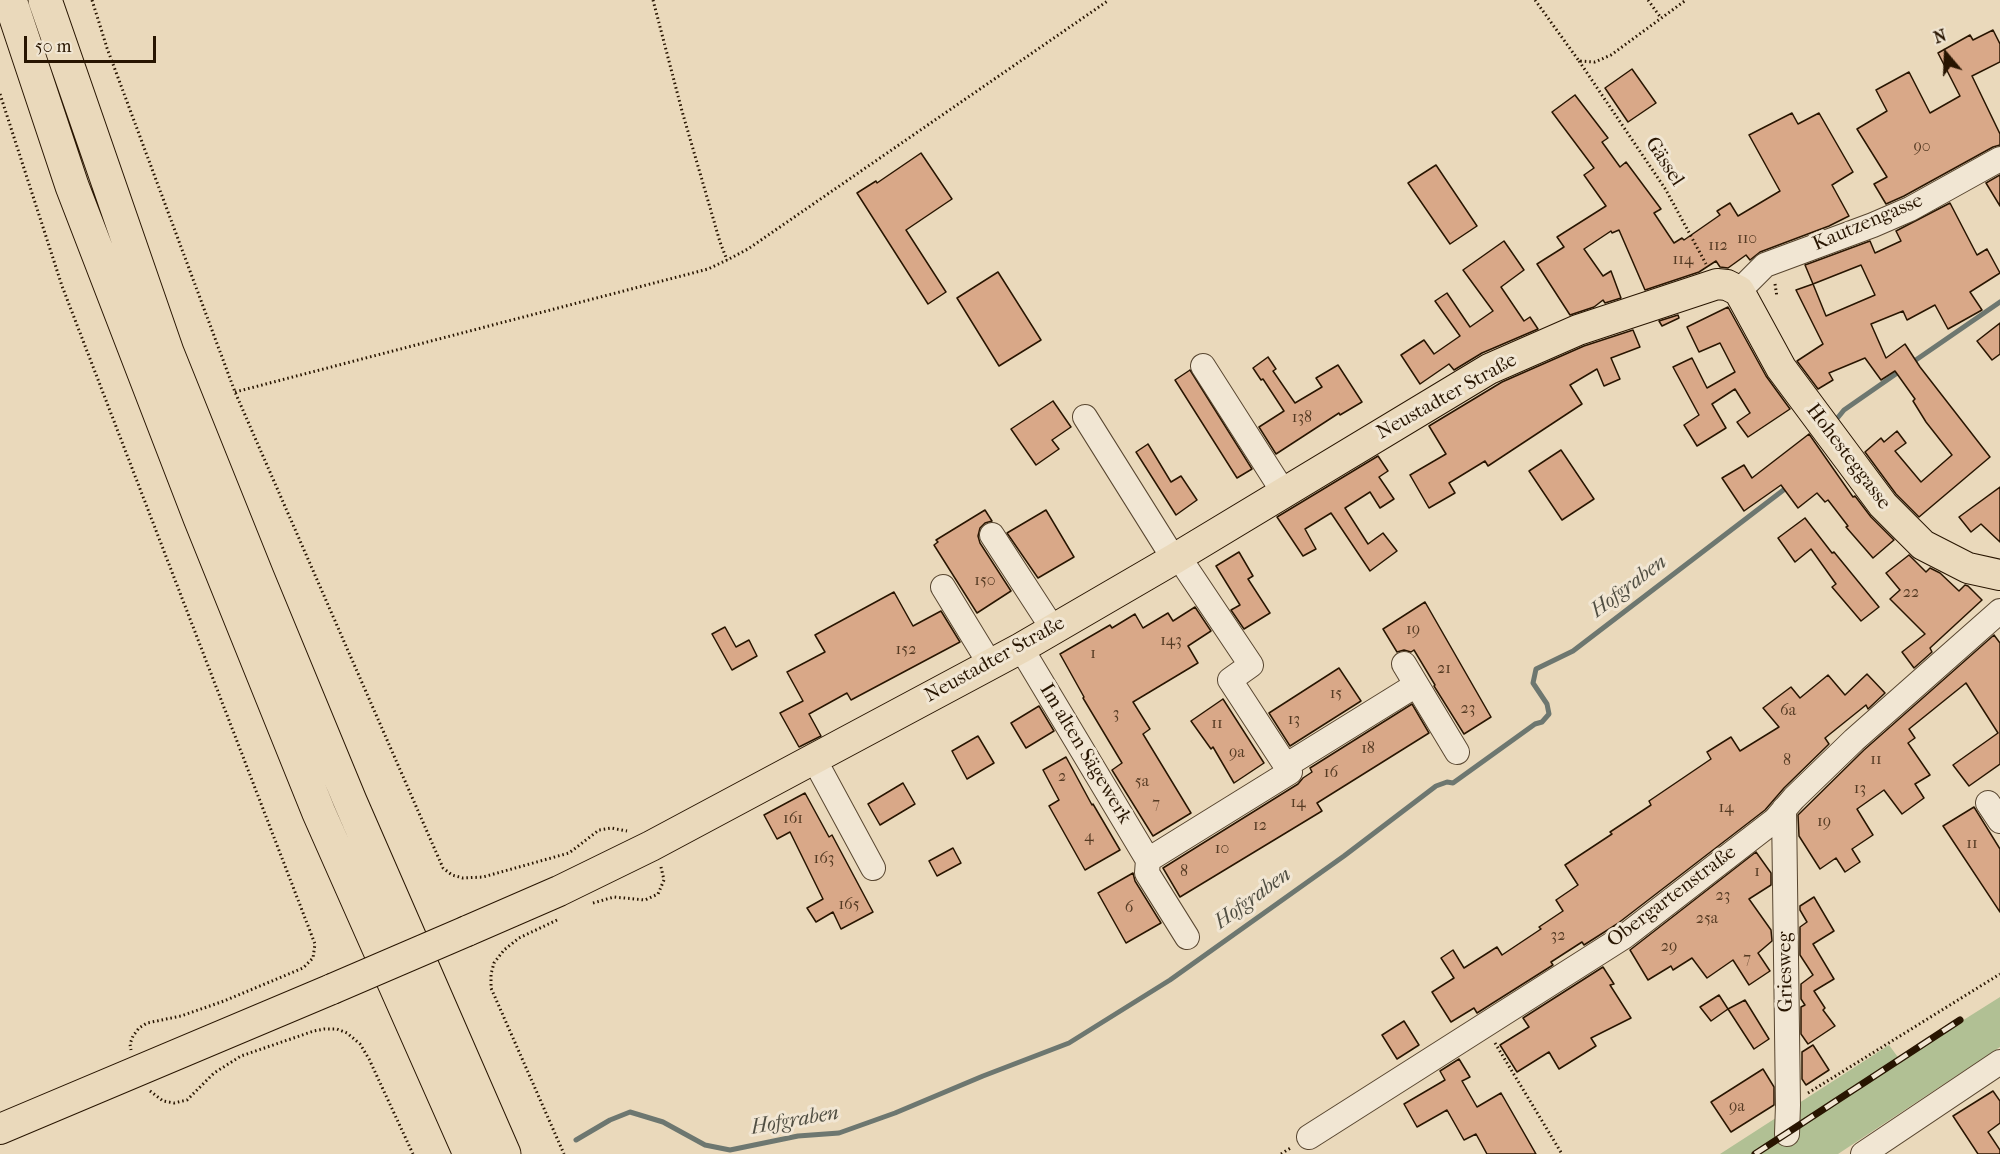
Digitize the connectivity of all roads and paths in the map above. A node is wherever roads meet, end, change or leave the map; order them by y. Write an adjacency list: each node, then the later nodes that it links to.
1 (10, 0): 48 (highway)
2 (45, 0): 49 (highway)
3 (92, 0): 16 (path)
4 (653, 0): 13 (path)
5 (1109, 0): 13 (path)
6 (1535, 0): 10 (path, Gässel)
7 (1648, 0): 9 (path)
8 (1686, 0): 9 (path)
9 (1661, 18): 10 (path)
10 (1579, 61): 14 (path, Gässel)
11 (0, 94): 42 (path)
12 (2000, 159): 14 (street, Kautzengasse)
13 (727, 260): 16 (path)
14 (1728, 287): 18 (main road, Neustadter Straße); 21 (main road, Hohesteggasse)
15 (1203, 366): 18 (street)
16 (235, 392): 33 (path)
17 (1085, 417): 20 (street)
18 (1284, 493): 20 (main road, Neustadter Straße)
19 (992, 535): 24 (street)
20 (1176, 558): 24 (main road, Neustadter Straße); 31 (street)
21 (2000, 574)
22 (943, 587): 26 (street)
23 (2000, 611): 32 (street, Obergartenstraße)
24 (1053, 629): 25 (main road, Neustadter Straße)
25 (1022, 648): 26 (main road, Neustadter Straße); 34 (street, Im alten Sägewerk)
26 (990, 664): 30 (main road, Neustadter Straße)
27 (1404, 664): 28 (street)
28 (1416, 685): 29 (street); 31 (street)
29 (1457, 752)
30 (814, 759): 33 (main road, Neustadter Straße); 35 (street)
31 (1287, 765): 34 (street)
32 (1784, 809): 40 (street, Obergartenstraße); 43 (street, Griesweg)
33 (651, 846): 36 (path); 42 (main road, Neustadter Straße, bridge)
34 (1148, 860): 38 (street, Im alten Sägewerk)
35 (873, 868)
36 (587, 905)
37 (558, 919): 50 (path)
38 (1187, 937)
39 (2000, 974): 43 (path)
40 (1484, 1025): 46 (street, Obergartenstraße); 51 (path)
41 (2000, 1062): 52 (street)
42 (138, 1071): 44 (main road, Neustadter Straße); 47 (path)
43 (1788, 1105): 45 (street, Griesweg)
44 (0, 1129)
45 (1787, 1134)
46 (1309, 1137)
47 (413, 1154)
48 (470, 1154)
49 (504, 1154)
50 (564, 1154)
51 (1562, 1154)
52 (1863, 1154)

